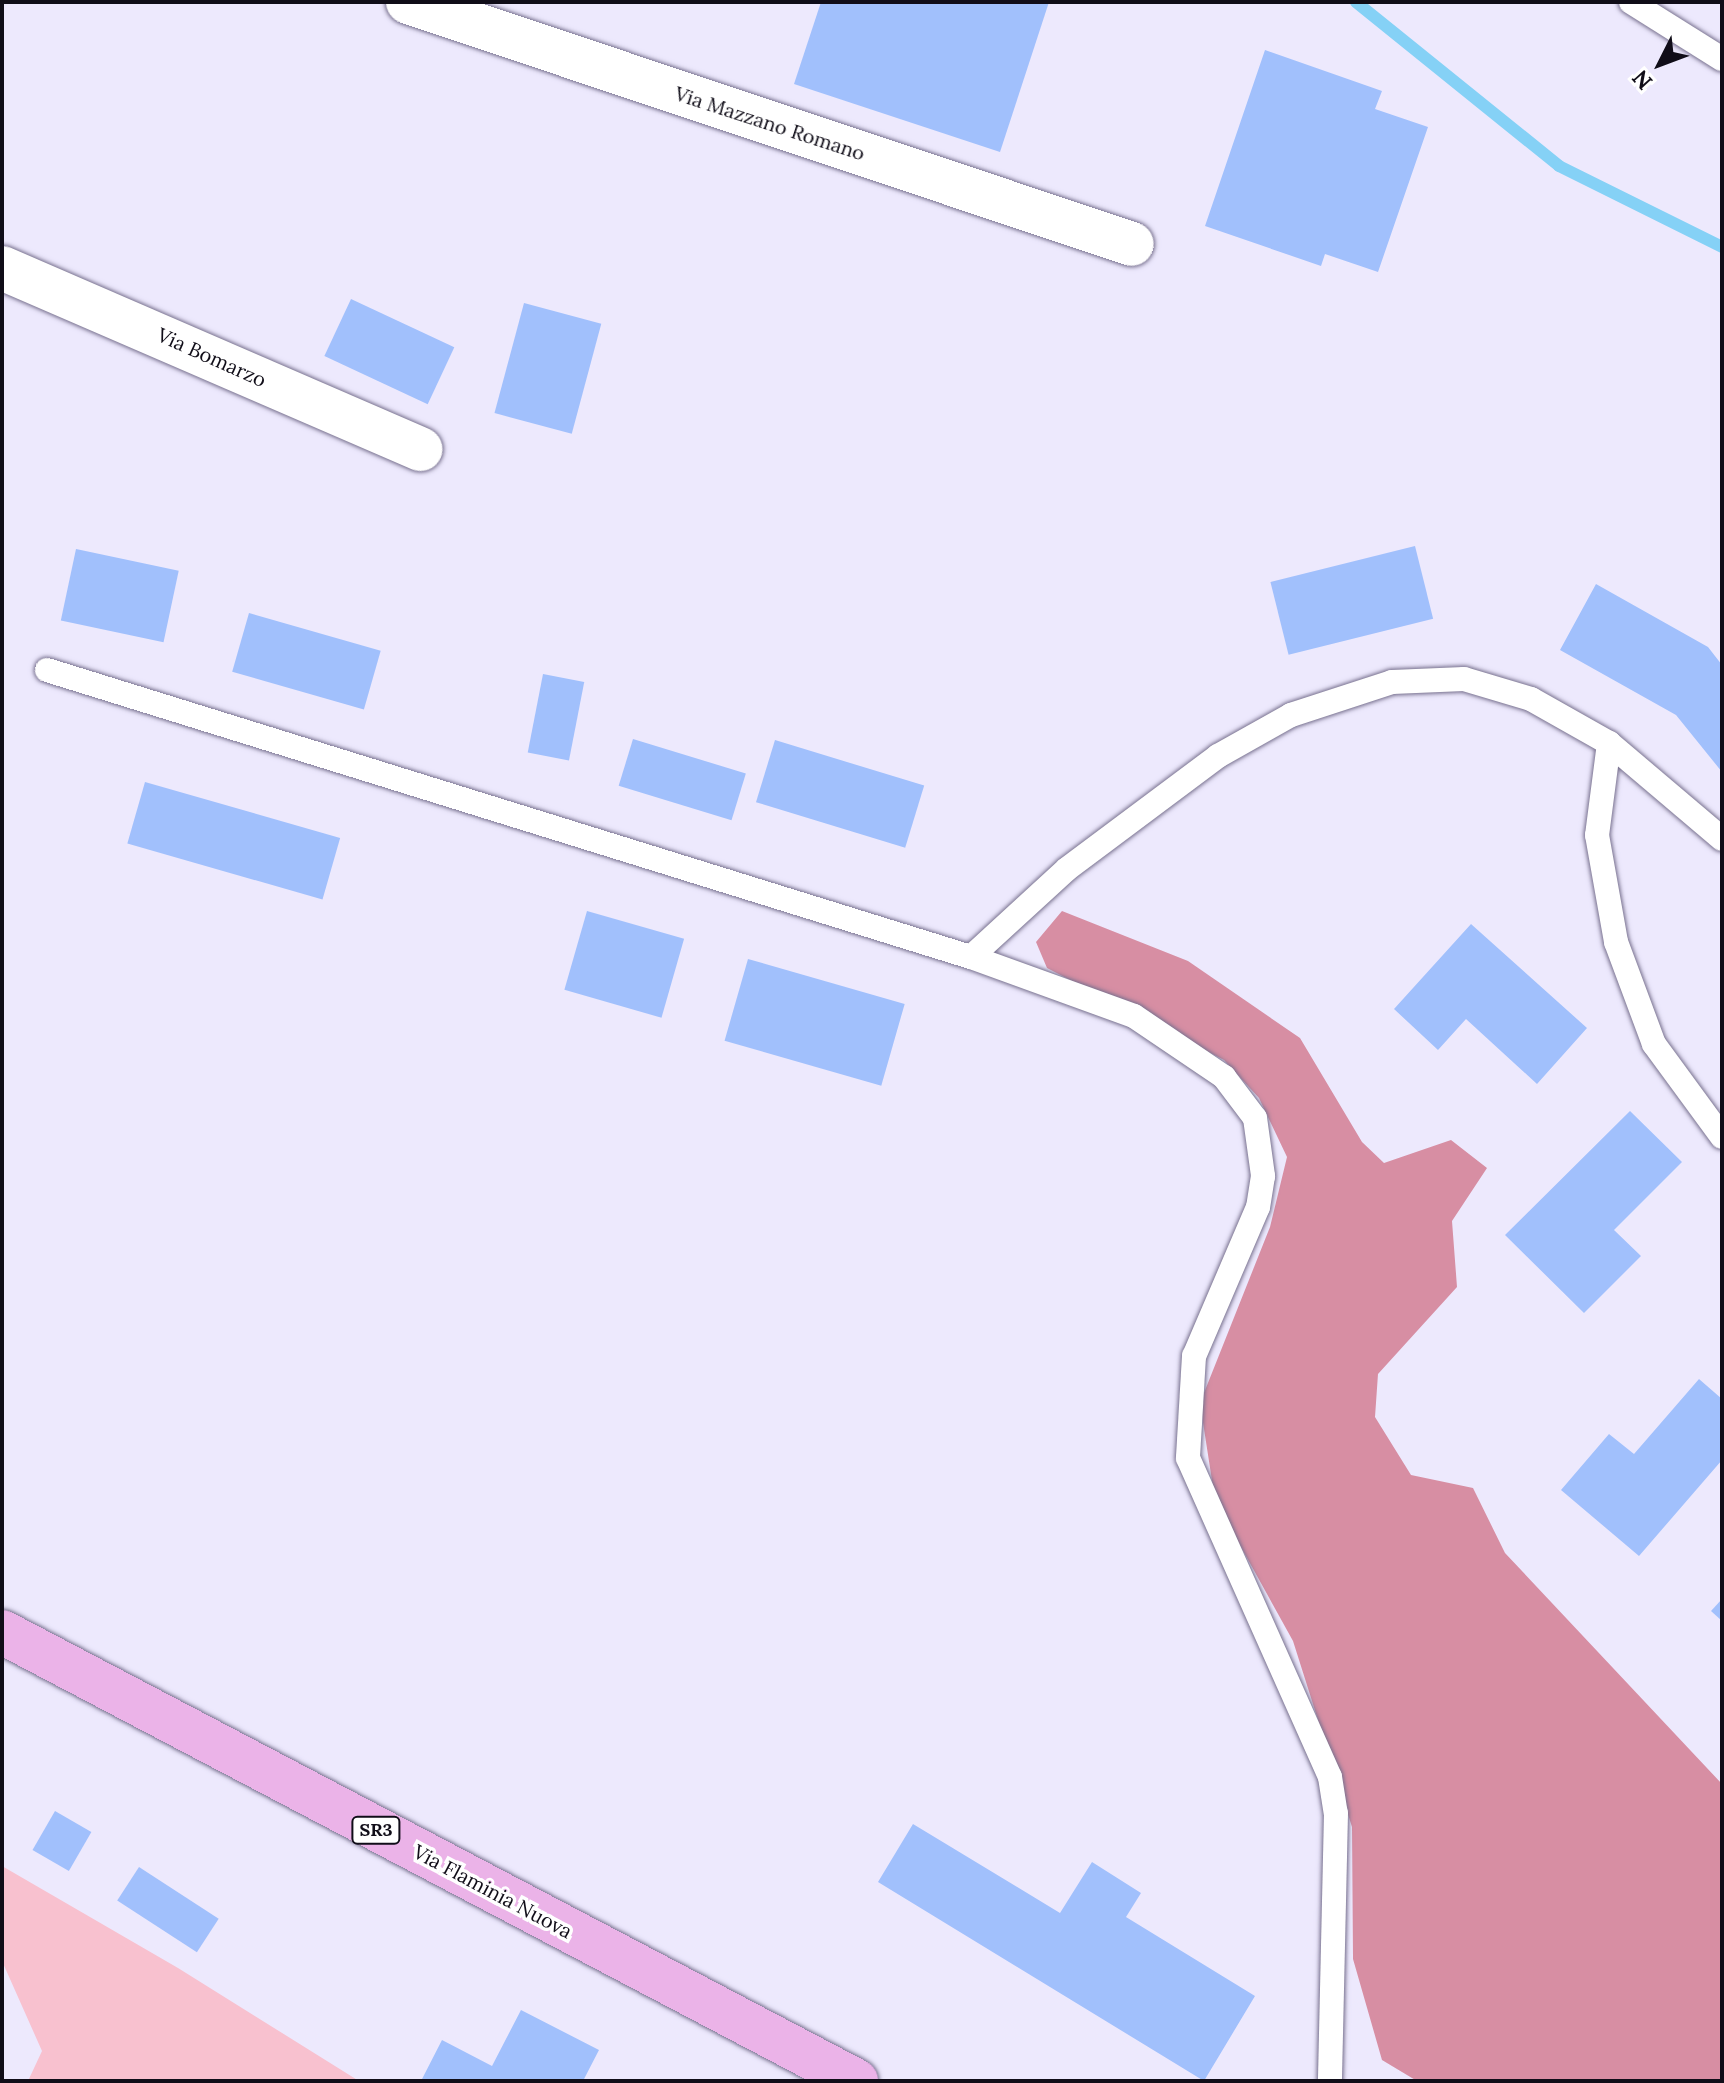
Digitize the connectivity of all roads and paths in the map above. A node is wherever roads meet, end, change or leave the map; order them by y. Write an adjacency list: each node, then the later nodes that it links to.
1 (408, 2): 4 (street, Via Mazzano Romano)
2 (1631, 2): 3 (lane)
3 (1722, 59)
4 (1132, 244)
5 (2, 268): 6 (street, Via Bomarzo)
6 (421, 449)
7 (47, 670): 10 (lane)
8 (1609, 743): 9 (lane); 10 (lane); 11 (lane)
9 (1722, 839)
10 (971, 957): 14 (lane)
11 (1722, 1137)
12 (2, 1632): 13 (main road, Via Flaminia Nuova / SR3)
13 (856, 2081)
14 (1330, 2081)

